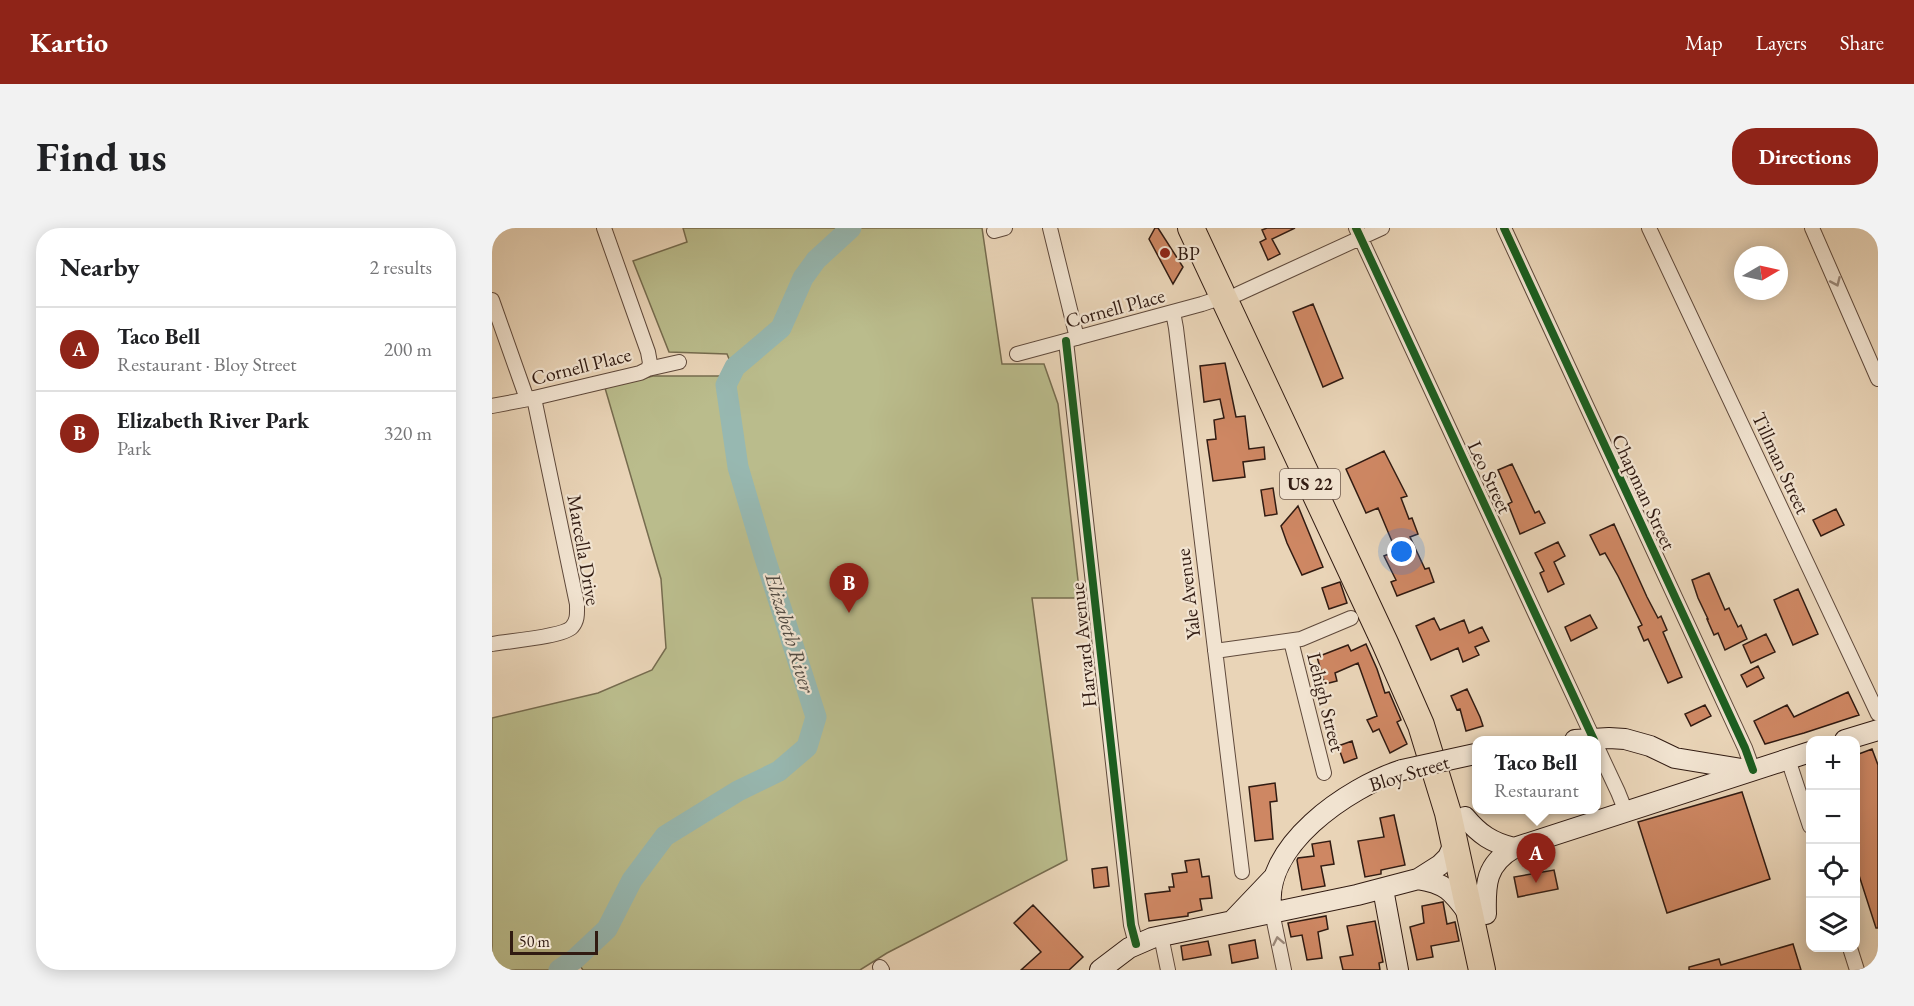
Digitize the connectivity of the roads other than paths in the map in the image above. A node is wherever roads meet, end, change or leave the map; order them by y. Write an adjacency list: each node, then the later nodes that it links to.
1 (604, 228): 16 (street)
2 (1050, 228): 13 (street, Harvard Avenue)
3 (1191, 228): 10 (highway, US 22)
4 (1208, 228): 10 (highway, US 22)
5 (1382, 228): 9 (street, Cornell Place)
6 (1504, 228): 34 (street, Chapman Street)
7 (1649, 228): 24 (street, Tillman Street)
8 (1812, 228): 17 (street, one-way to 17)
9 (1358, 233): 10 (street, Cornell Place); 26 (street, Leo Street)
10 (1231, 295): 12 (street, Cornell Place); 39 (highway, US 22); 40 (highway, US 22)
11 (492, 300): 18 (street)
12 (1173, 312): 13 (street, Cornell Place); 23 (street, Yale Avenue)
13 (1071, 339): 14 (street, Cornell Place); 50 (street, Harvard Avenue)
14 (1017, 354)
15 (679, 362): 16 (street, Cornell Place)
16 (648, 369): 18 (street, Cornell Place)
17 (1878, 379)
18 (531, 399): 19 (street, Cornell Place); 22 (street, Marcella Drive)
19 (492, 406)
20 (1351, 618): 21 (street)
21 (1291, 641): 23 (street); 35 (street, Lehigh Street)
22 (492, 644)
23 (1215, 651): 42 (street, Yale Avenue)
24 (1878, 714)
25 (1878, 730): 27 (street)
26 (1587, 736)
27 (1860, 736)
28 (1601, 739): 31 (street)
29 (1806, 753): 32 (street)
30 (1472, 755): 43 (street, Bloy Street, bridge)
31 (1675, 758): 34 (street); 36 (street)
32 (1788, 759): 34 (street); 38 (street)
33 (1601, 764): 37 (street, Leo Street)
34 (1753, 770): 36 (street)
35 (1324, 772)
36 (1692, 791): 37 (street)
37 (1626, 812): 41 (street)
38 (1806, 814)
39 (1465, 818): 41 (street); 47 (highway, US 22)
40 (1455, 842): 44 (street); 47 (highway, US 22)
41 (1514, 848): 47 (street)
42 (1242, 872)
43 (1273, 878): 46 (street, Bloy Street); 48 (street)
44 (1418, 879): 45 (street); 47 (street)
45 (1383, 890): 46 (street); 55 (street)
46 (1272, 912): 48 (street); 54 (street, one-way to 46)
47 (1478, 915): 56 (highway, US 22); 57 (highway, US 22)
48 (1233, 920): 49 (street)
49 (1161, 936): 50 (street); 53 (street)
50 (1136, 944): 52 (street)
51 (1851, 952): 58 (street)
52 (1100, 970)
53 (1168, 970)
54 (1284, 970)
55 (1398, 970)
56 (1482, 970)
57 (1498, 970)
58 (1857, 970)

